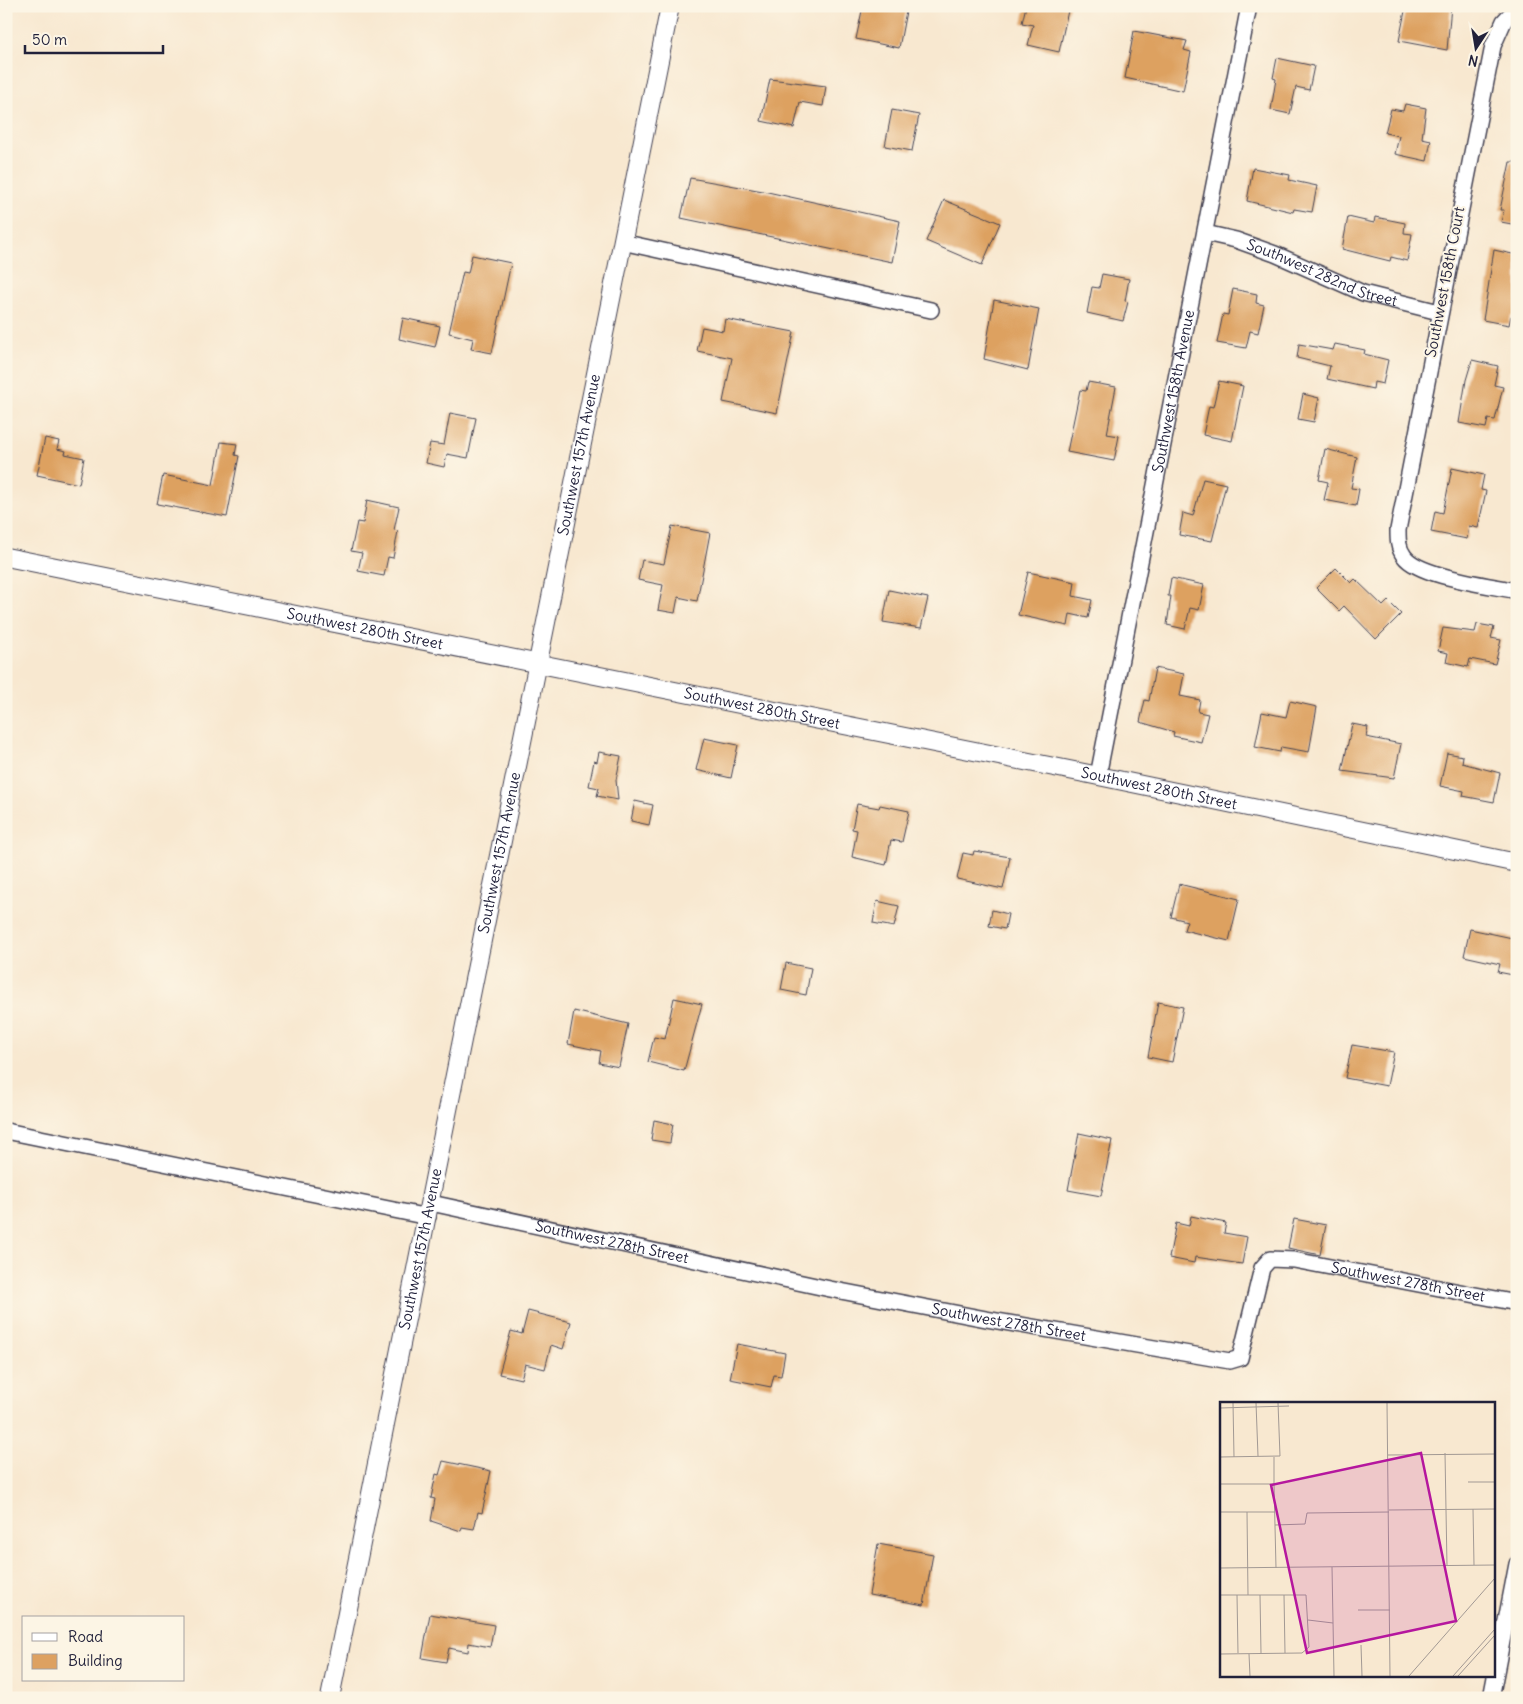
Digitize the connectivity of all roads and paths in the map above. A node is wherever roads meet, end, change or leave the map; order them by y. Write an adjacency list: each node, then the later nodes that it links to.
1 (670, 6): 5 (street, Southwest 157th Avenue)
2 (1249, 6): 4 (street, Southwest 158th Avenue)
3 (1514, 8): 7 (street, Southwest 158th Court)
4 (1205, 233): 7 (street, Southwest 282nd Street); 11 (street, Southwest 158th Avenue)
5 (622, 242): 6 (street); 10 (street, Southwest 157th Avenue)
6 (931, 310)
7 (1439, 312): 9 (street, Southwest 158th Court)
8 (6, 558): 10 (street, Southwest 280th Street)
9 (1517, 590)
10 (537, 664): 11 (street, Southwest 280th Street); 14 (street, Southwest 157th Avenue)
11 (1098, 776): 12 (street, Southwest 280th Street)
12 (1517, 863)
13 (6, 1131): 14 (street)
14 (430, 1210): 15 (street, Southwest 278th Street); 19 (street, Southwest 157th Avenue)
15 (1517, 1303)
16 (1517, 1564): 17 (street)
17 (1496, 1672)
18 (1495, 1676): 20 (street)
19 (330, 1698)
20 (1491, 1698)

